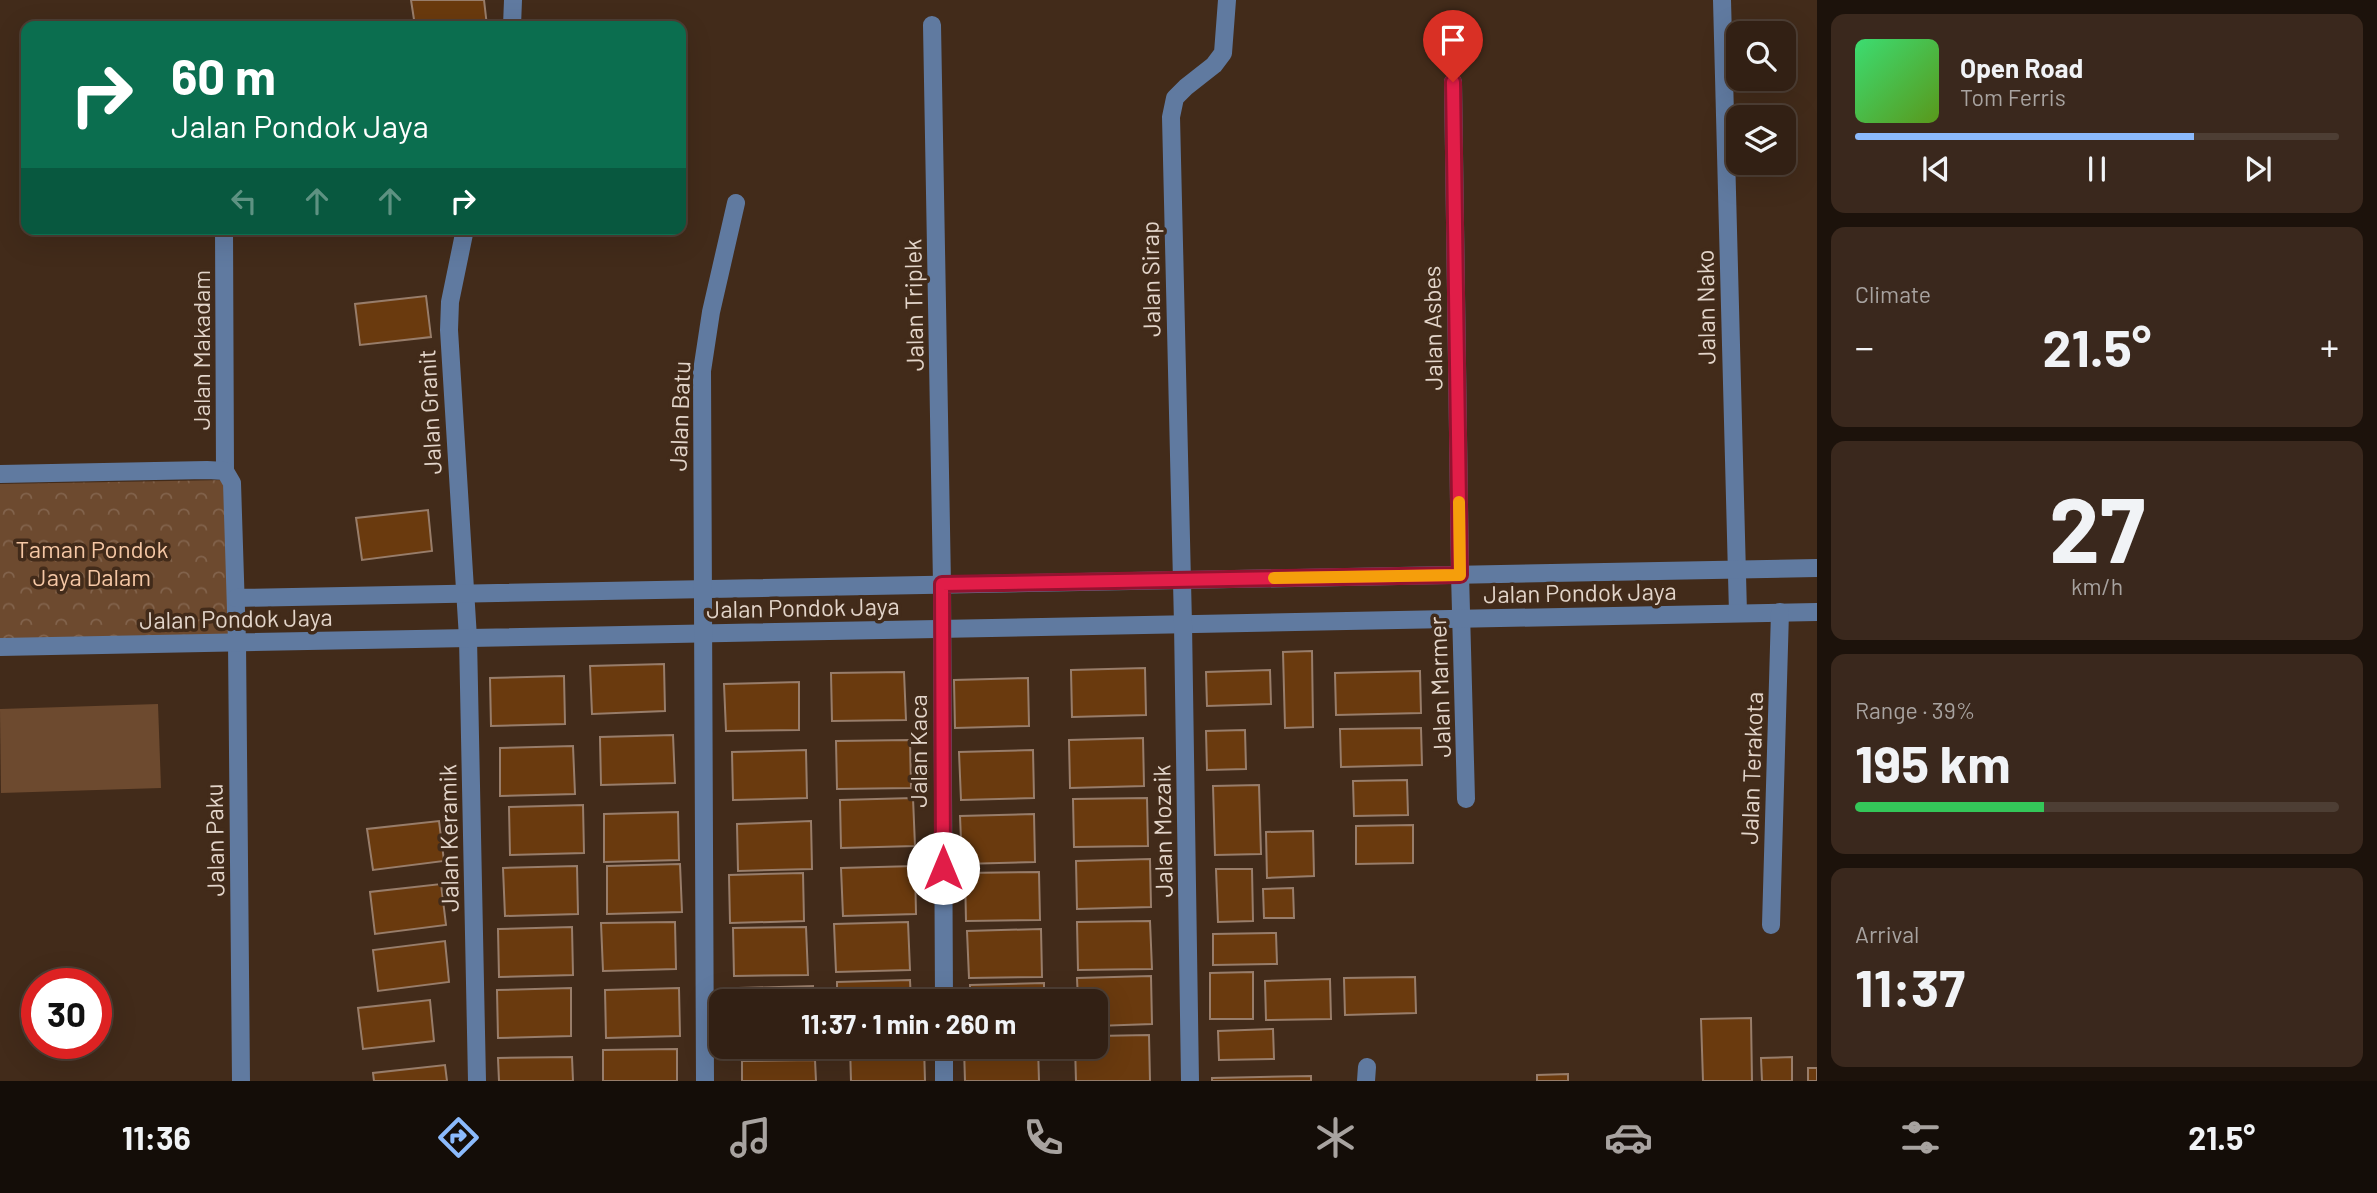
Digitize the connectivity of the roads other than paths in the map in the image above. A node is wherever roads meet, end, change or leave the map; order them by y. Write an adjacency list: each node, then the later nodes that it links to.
1 (513, 0): 4 (street)
2 (1227, 0): 15 (street, Jalan Sirap)
3 (1722, 0): 13 (street, Jalan Nako)
4 (512, 21)
5 (932, 25): 16 (street, Jalan Triplek)
6 (1453, 82): 14 (street, Jalan Asbes)
7 (736, 203): 17 (street, Jalan Batu)
8 (224, 235): 10 (street, Jalan Makadam)
9 (464, 235): 18 (street, Jalan Granit)
10 (225, 471): 11 (street); 19 (street, Jalan Makadam)
11 (0, 474)
12 (1817, 568): 13 (street, Jalan Pondok Jaya)
13 (1736, 569): 14 (street, Jalan Pondok Jaya); 22 (street, Jalan Nako)
14 (1460, 575): 15 (street, Jalan Pondok Jaya); 23 (street, Jalan Marmer)
15 (1181, 580): 16 (street, Jalan Pondok Jaya); 24 (street, Jalan Mozaik)
16 (942, 584): 17 (street, Jalan Pondok Jaya); 25 (street, Jalan Kaca)
17 (702, 589): 18 (street, Jalan Pondok Jaya); 26 (street, Jalan Batu)
18 (464, 593): 19 (street, Jalan Pondok Jaya); 27 (street, Jalan Keramik)
19 (236, 598): 28 (street, Jalan Paku)
20 (1780, 612): 21 (street, Jalan Pondok Jaya); 22 (street, Jalan Pondok Jaya); 31 (street, Jalan Terakota)
21 (1817, 612)
22 (1738, 613): 23 (street, Jalan Pondok Jaya)
23 (1462, 618): 24 (street, Jalan Pondok Jaya); 30 (street, Jalan Marmer)
24 (1184, 624): 25 (street, Jalan Pondok Jaya); 38 (street, Jalan Mozaik)
25 (941, 628): 26 (street, Jalan Pondok Jaya); 32 (street, Jalan Kaca)
26 (704, 633): 27 (street, Jalan Pondok Jaya); 36 (street, Jalan Batu)
27 (468, 638): 28 (street, Jalan Pondok Jaya); 35 (street, Jalan Keramik)
28 (237, 642): 29 (street, Jalan Pondok Jaya); 34 (street, Jalan Paku)
29 (0, 647)
30 (1466, 799)
31 (1771, 925)
32 (944, 989)
33 (944, 1059): 37 (street)
34 (241, 1081)
35 (477, 1081)
36 (705, 1081)
37 (944, 1081)
38 (1190, 1081)

